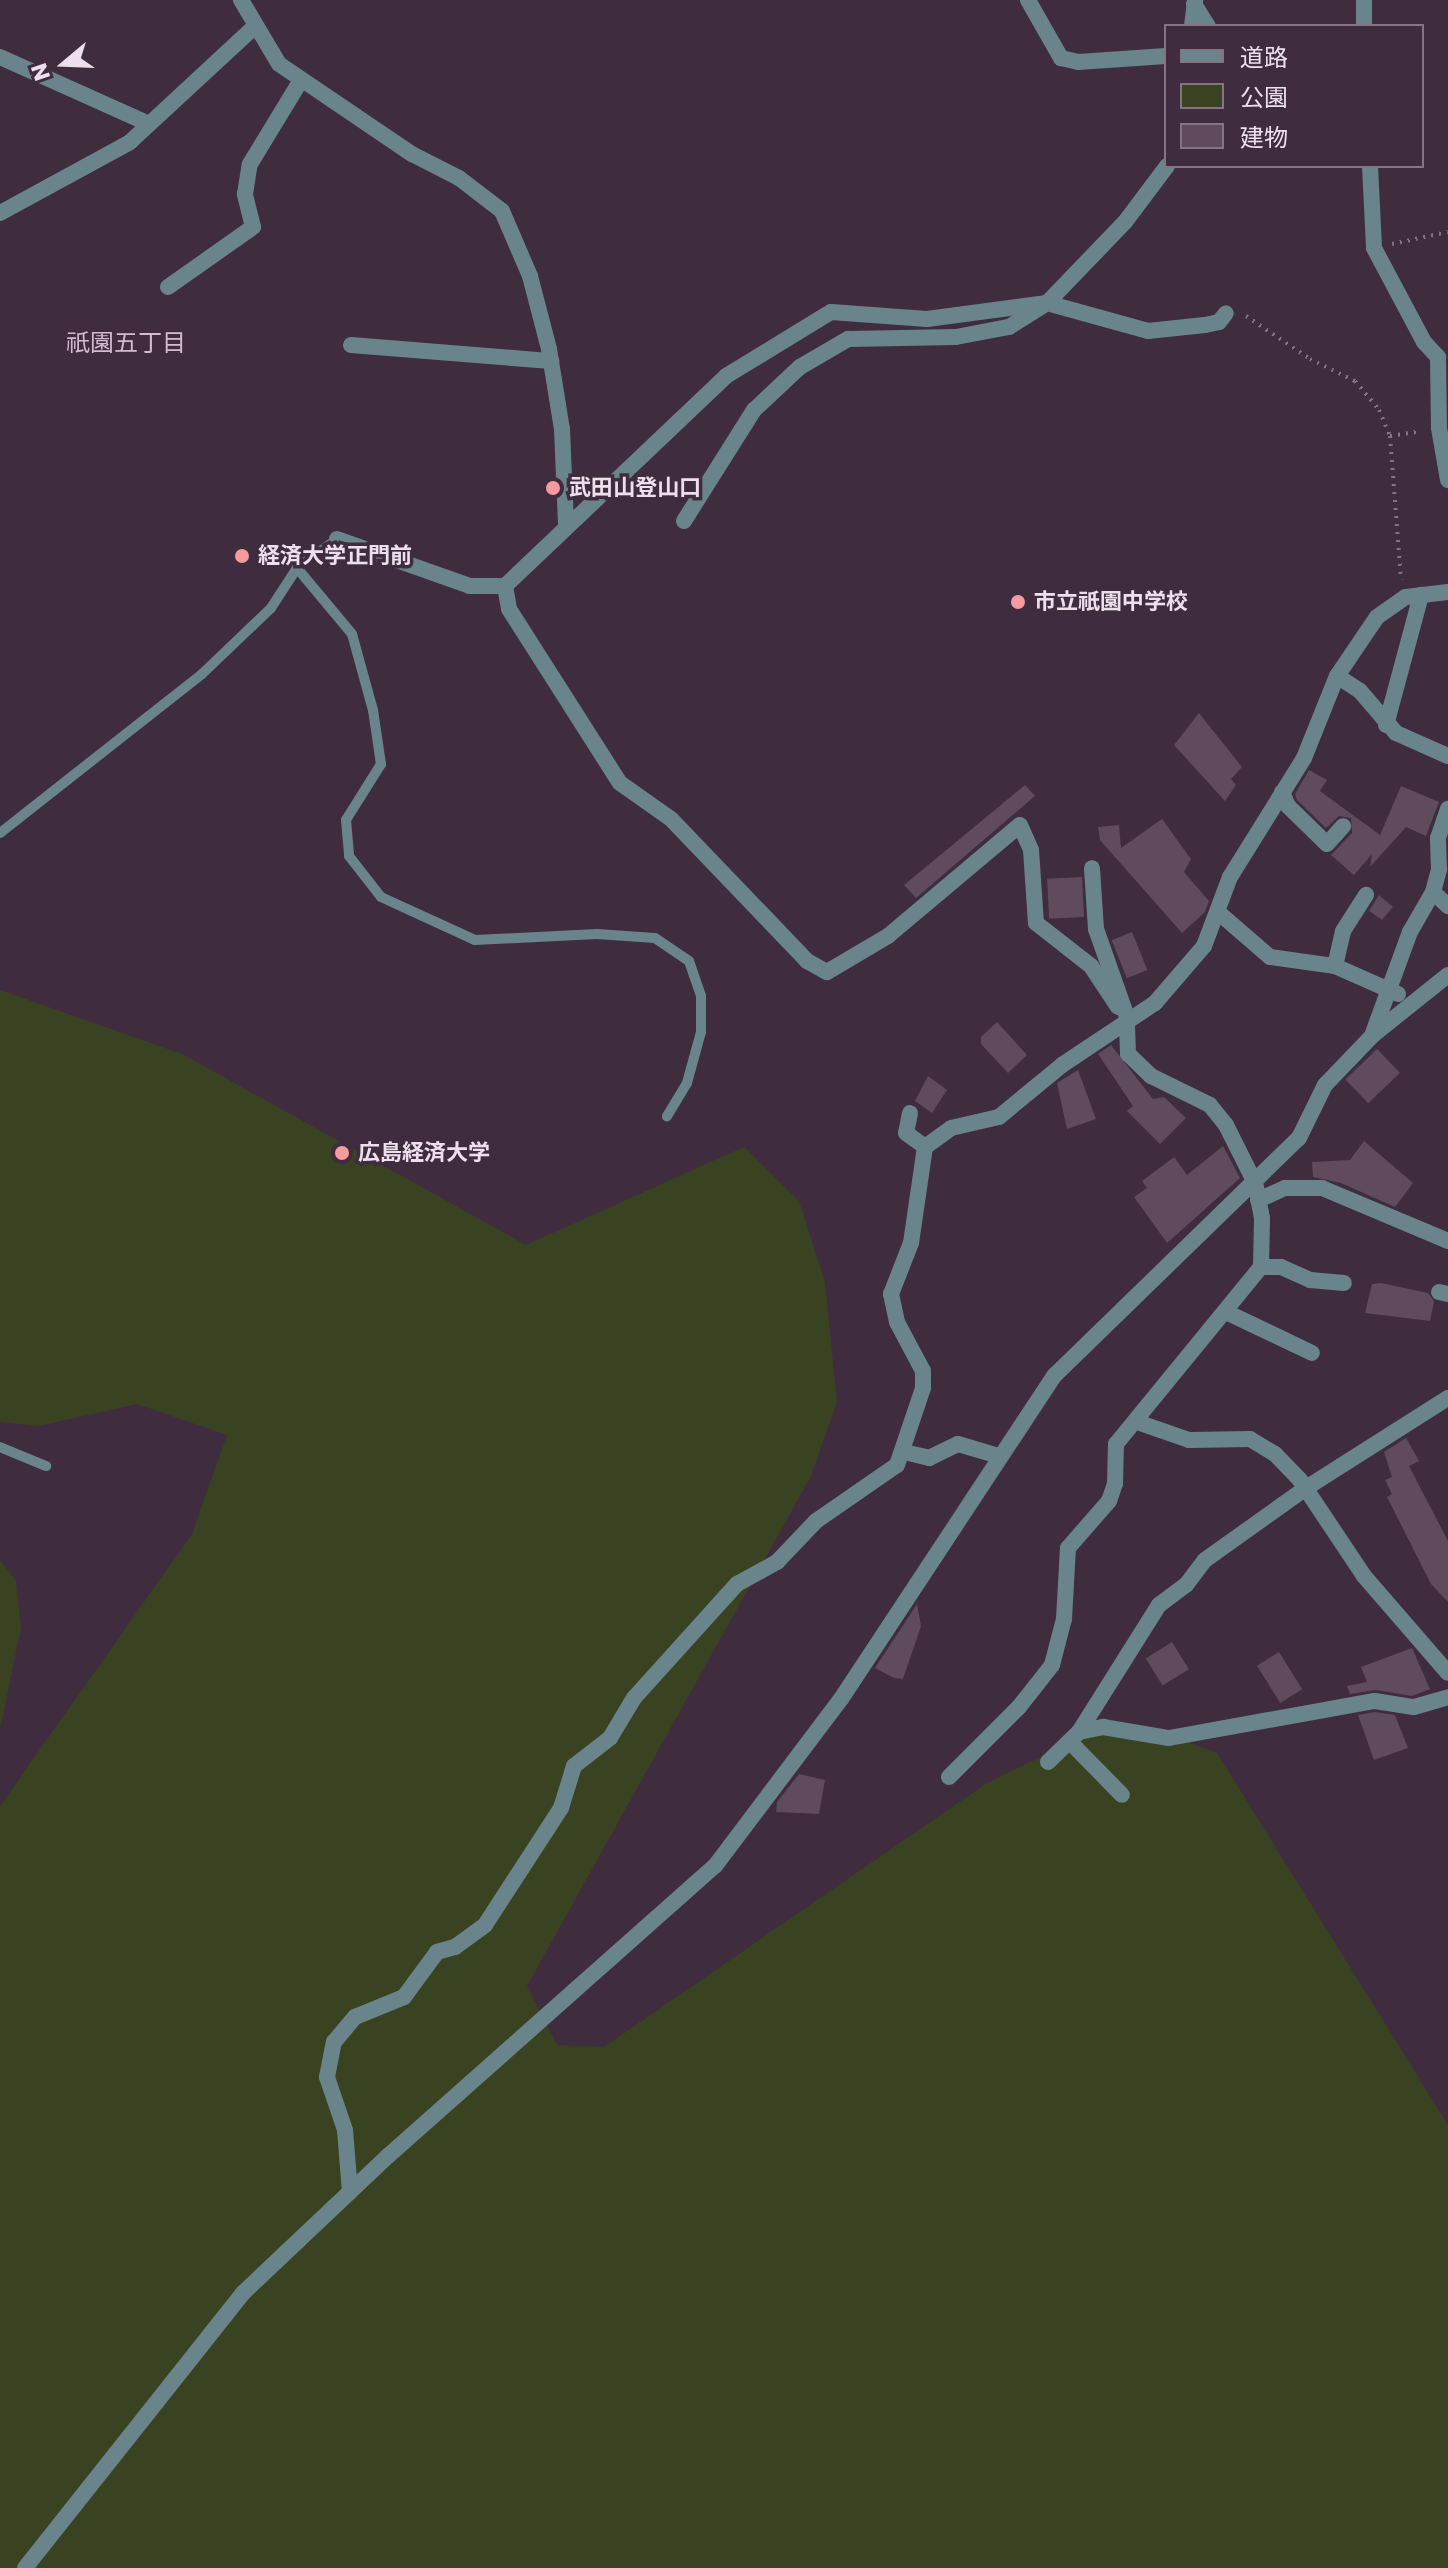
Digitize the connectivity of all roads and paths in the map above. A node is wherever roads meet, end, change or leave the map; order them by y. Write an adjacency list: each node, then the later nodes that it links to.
1 (241, 0): 8 (street)
2 (1028, 0): 9 (street)
3 (1364, 0): 7 (street)
4 (1195, 2): 5 (street); 6 (street)
5 (1192, 24)
6 (1207, 24)
7 (1364, 24)
8 (254, 27): 11 (street); 12 (street)
9 (1164, 56)
10 (0, 57): 12 (street)
11 (301, 80): 18 (street); 23 (street)
12 (149, 124): 15 (street)
13 (1166, 168): 19 (street)
14 (1370, 168): 17 (street)
15 (0, 213)
16 (1448, 232): 17 (path)
17 (1374, 248): 22 (street)
18 (168, 287)
19 (1047, 303): 20 (street); 27 (street); 28 (street)
20 (1226, 313): 25 (path)
21 (351, 345): 23 (street)
22 (1443, 353): 24 (street)
23 (551, 361): 28 (street)
24 (1439, 428): 25 (path); 26 (street)
25 (1390, 436): 33 (path)
26 (1448, 480)
27 (684, 521)
28 (566, 525): 31 (street)
29 (337, 539): 30 (lane); 31 (street)
30 (297, 568): 40 (lane); 53 (lane)
31 (505, 586): 50 (street)
32 (1448, 592): 33 (street)
33 (1413, 596): 34 (street); 35 (street)
34 (1337, 676): 35 (street); 37 (street)
35 (1386, 725): 36 (street)
36 (1448, 756)
37 (1282, 792): 39 (street); 45 (street)
38 (1448, 809): 42 (street)
39 (1343, 826)
40 (0, 833)
41 (1092, 868): 50 (street)
42 (1433, 892): 44 (street); 48 (street)
43 (1366, 895): 46 (street)
44 (1448, 906)
45 (1219, 913): 46 (street); 50 (street)
46 (1335, 966): 48 (street)
47 (1448, 976): 49 (street)
48 (1391, 991): 49 (street); 51 (street)
49 (1414, 1001): 51 (street)
50 (1127, 1017): 54 (street); 55 (street)
51 (1373, 1035): 55 (street)
52 (910, 1113): 54 (street)
53 (667, 1116)
54 (925, 1147): 65 (street)
55 (1255, 1183): 56 (street); 66 (street)
56 (1258, 1200): 57 (street); 58 (street)
57 (1448, 1241)
58 (1261, 1267): 59 (street); 60 (street)
59 (1344, 1283)
60 (1226, 1312): 61 (street); 63 (street)
61 (1312, 1353)
62 (1448, 1398): 68 (street)
63 (1137, 1422): 68 (street); 73 (street)
64 (0, 1447): 67 (lane)
65 (904, 1452): 66 (street); 75 (street)
66 (999, 1456): 75 (street)
67 (46, 1466)
68 (1306, 1488): 69 (street); 71 (street)
69 (1448, 1673)
70 (1448, 1697): 71 (street)
71 (1074, 1737): 72 (street); 74 (street)
72 (1048, 1762)
73 (949, 1777)
74 (1122, 1795)
75 (350, 2192): 76 (street)
76 (25, 2568)

